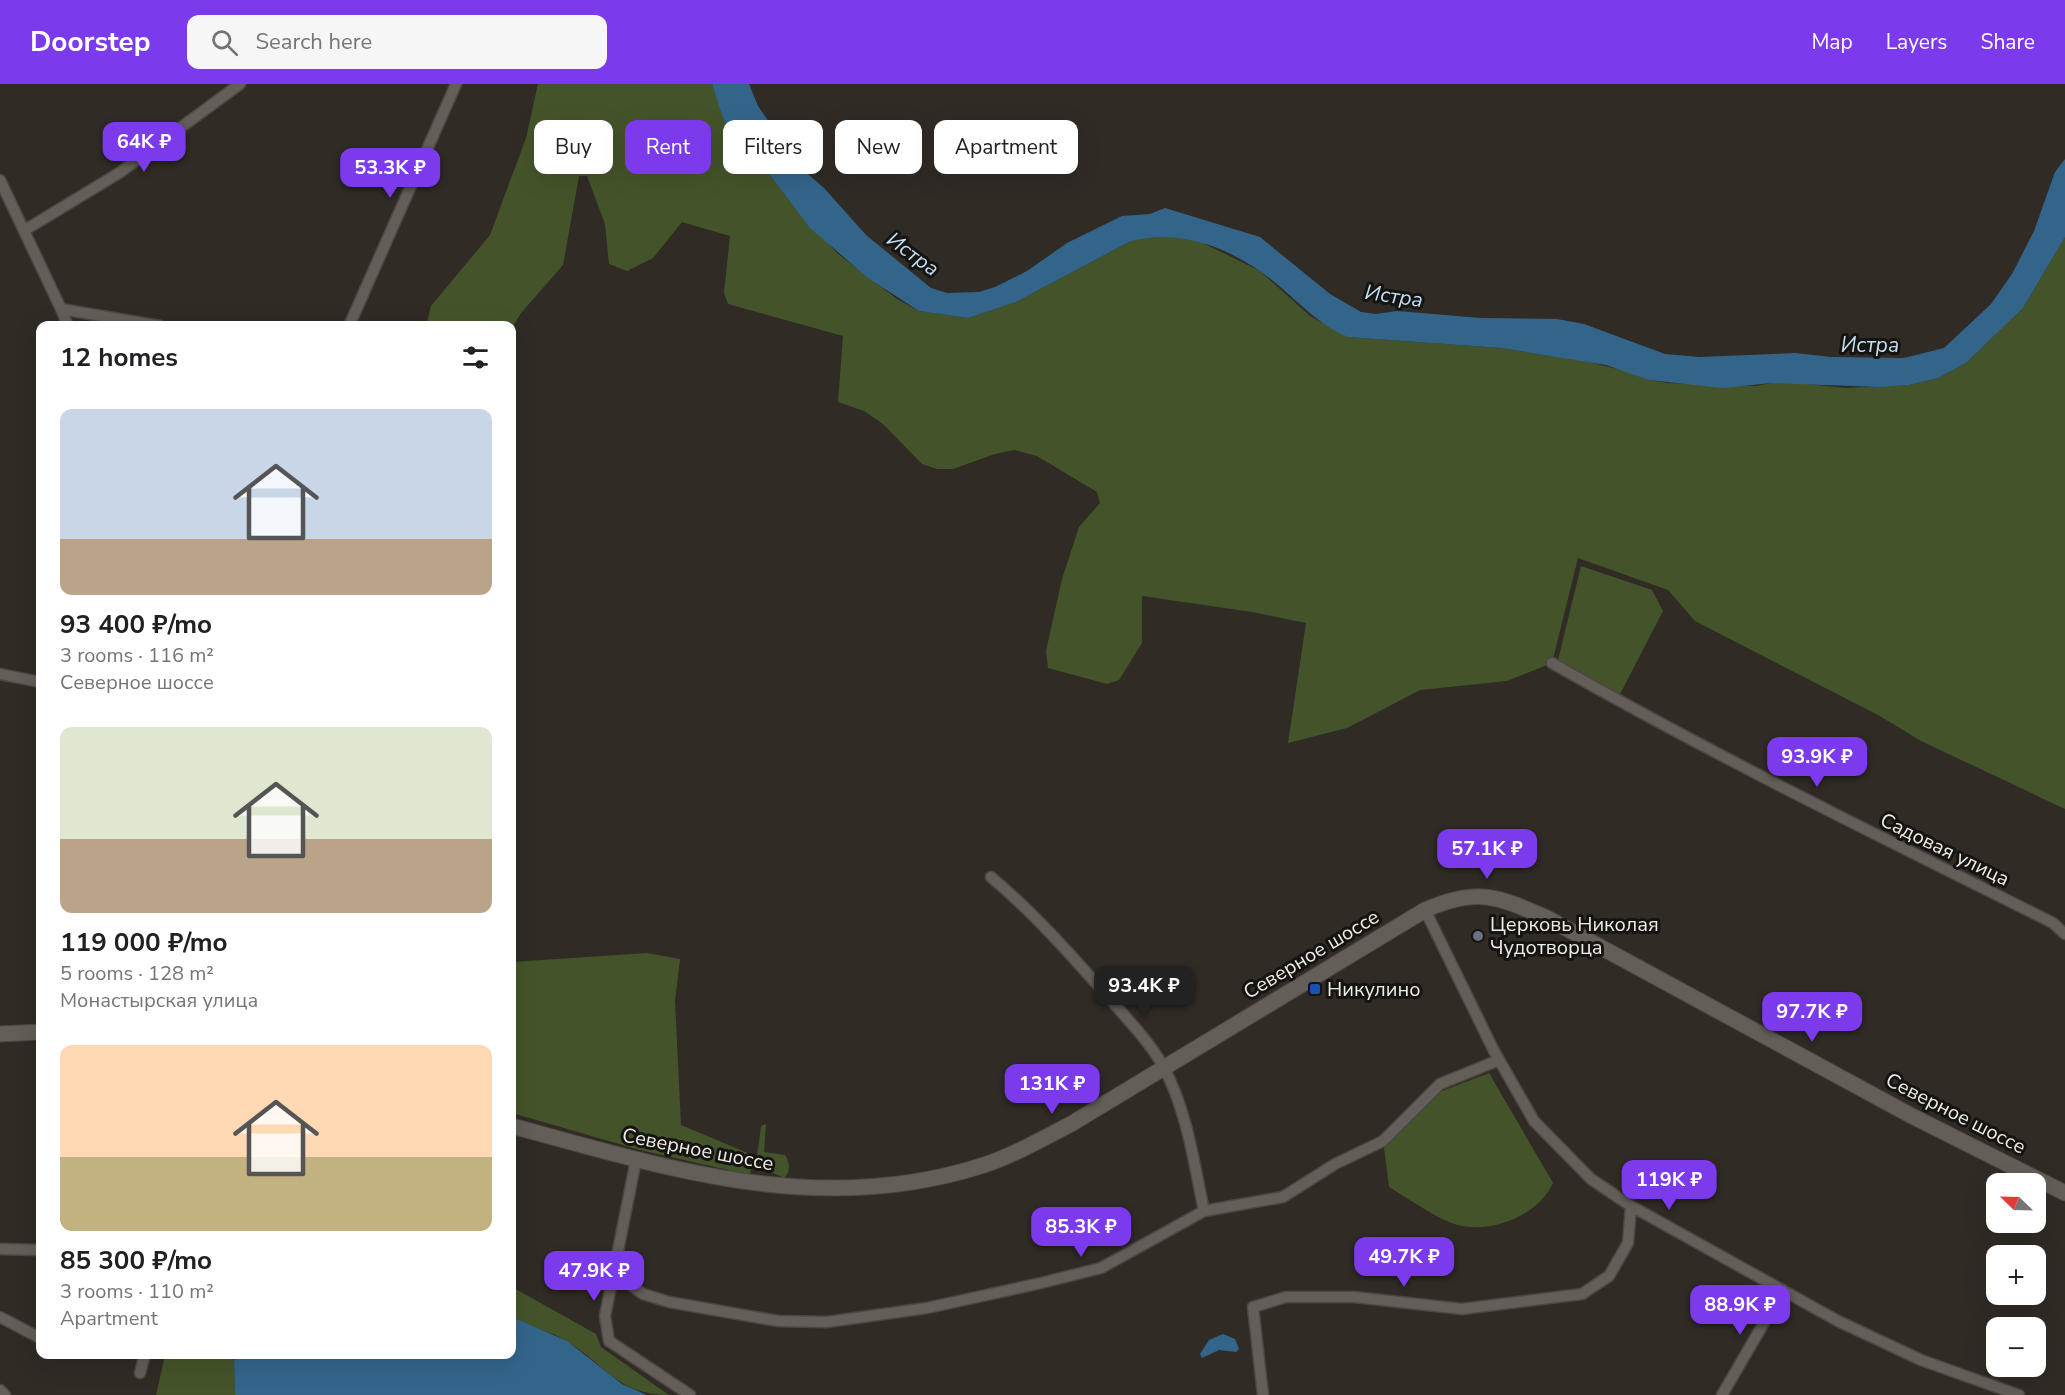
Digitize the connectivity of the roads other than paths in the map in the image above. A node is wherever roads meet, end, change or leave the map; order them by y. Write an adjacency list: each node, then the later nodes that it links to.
1 (240, 84): 4 (street)
2 (456, 84): 8 (street)
3 (0, 180): 4 (street)
4 (25, 230): 5 (street)
5 (61, 309): 6 (street); 7 (street)
6 (66, 321)
7 (131, 321)
8 (351, 321)
9 (1552, 663): 14 (street, Садовая улица)
10 (0, 674): 11 (street)
11 (36, 681)
12 (991, 878): 18 (street)
13 (1425, 910): 17 (street); 18 (main road, Северное шоссе); 21 (main road, Северное шоссе)
14 (2065, 934)
15 (36, 1032): 16 (main road)
16 (0, 1034)
17 (1499, 1060): 22 (street); 23 (street)
18 (1163, 1067): 20 (main road, Северное шоссе); 23 (street)
19 (516, 1127): 20 (main road, Северное шоссе)
20 (636, 1160): 26 (street)
21 (2065, 1193)
22 (1631, 1206): 27 (street); 35 (street)
23 (1204, 1211): 26 (street)
24 (0, 1249): 25 (street)
25 (36, 1250)
26 (614, 1273): 34 (street)
27 (1783, 1290): 36 (street); 37 (street)
28 (0, 1317): 29 (street)
29 (36, 1336)
30 (144, 1359): 31 (street)
31 (140, 1373)
32 (0, 1390): 33 (street)
33 (5, 1395)
34 (690, 1395)
35 (1263, 1395)
36 (1722, 1395)
37 (2019, 1395)

